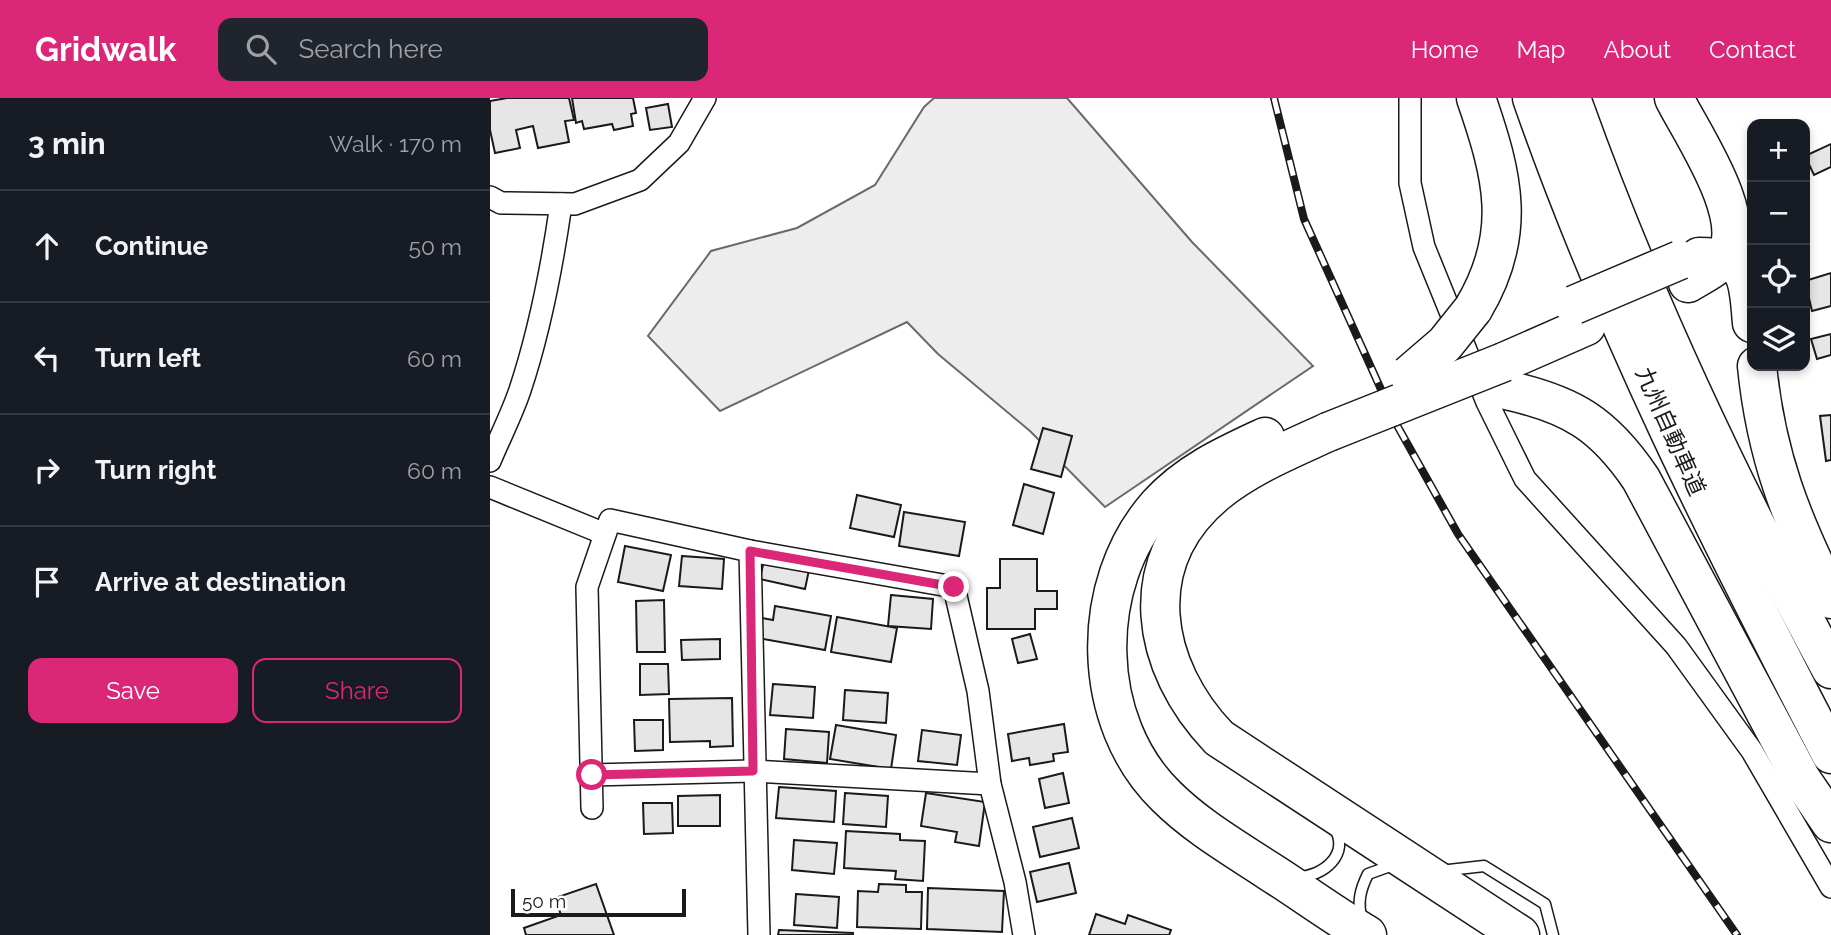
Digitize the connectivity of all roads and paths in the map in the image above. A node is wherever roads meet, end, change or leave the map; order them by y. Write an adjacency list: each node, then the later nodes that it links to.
1 (705, 98): 8 (street)
2 (1410, 98): 30 (street)
3 (1476, 98): 13 (highway, bridge)
4 (1532, 98): 21 (highway, 九州自動車道)
5 (1571, 98): 20 (highway, 九州自動車道)
6 (1674, 98): 9 (highway)
7 (490, 197): 8 (street)
8 (561, 204): 15 (street)
9 (1725, 257): 10 (highway); 11 (highway, bridge)
10 (1751, 308)
11 (1502, 364): 13 (highway); 13 (highway); 27 (highway)
12 (1758, 371): 19 (highway)
13 (1418, 385): 14 (highway)
14 (1324, 422): 25 (highway); 29 (highway)
15 (490, 461)
16 (490, 487): 17 (street)
17 (605, 534): 18 (street); 23 (street)
18 (750, 551): 22 (street); 24 (street)
19 (1831, 599)
20 (1831, 668)
21 (1831, 754)
22 (753, 771): 23 (street); 24 (street); 31 (street)
23 (592, 775): 26 (street)
24 (990, 784): 32 (street)
25 (1321, 807): 28 (highway); 29 (lane)
26 (592, 808)
27 (1831, 823)
28 (1420, 868): 33 (lane); 34 (highway); 35 (lane)
29 (1280, 877): 33 (highway)
30 (1831, 887)
31 (759, 935)
32 (1024, 935)
33 (1368, 935)
34 (1520, 935)
35 (1553, 935)

